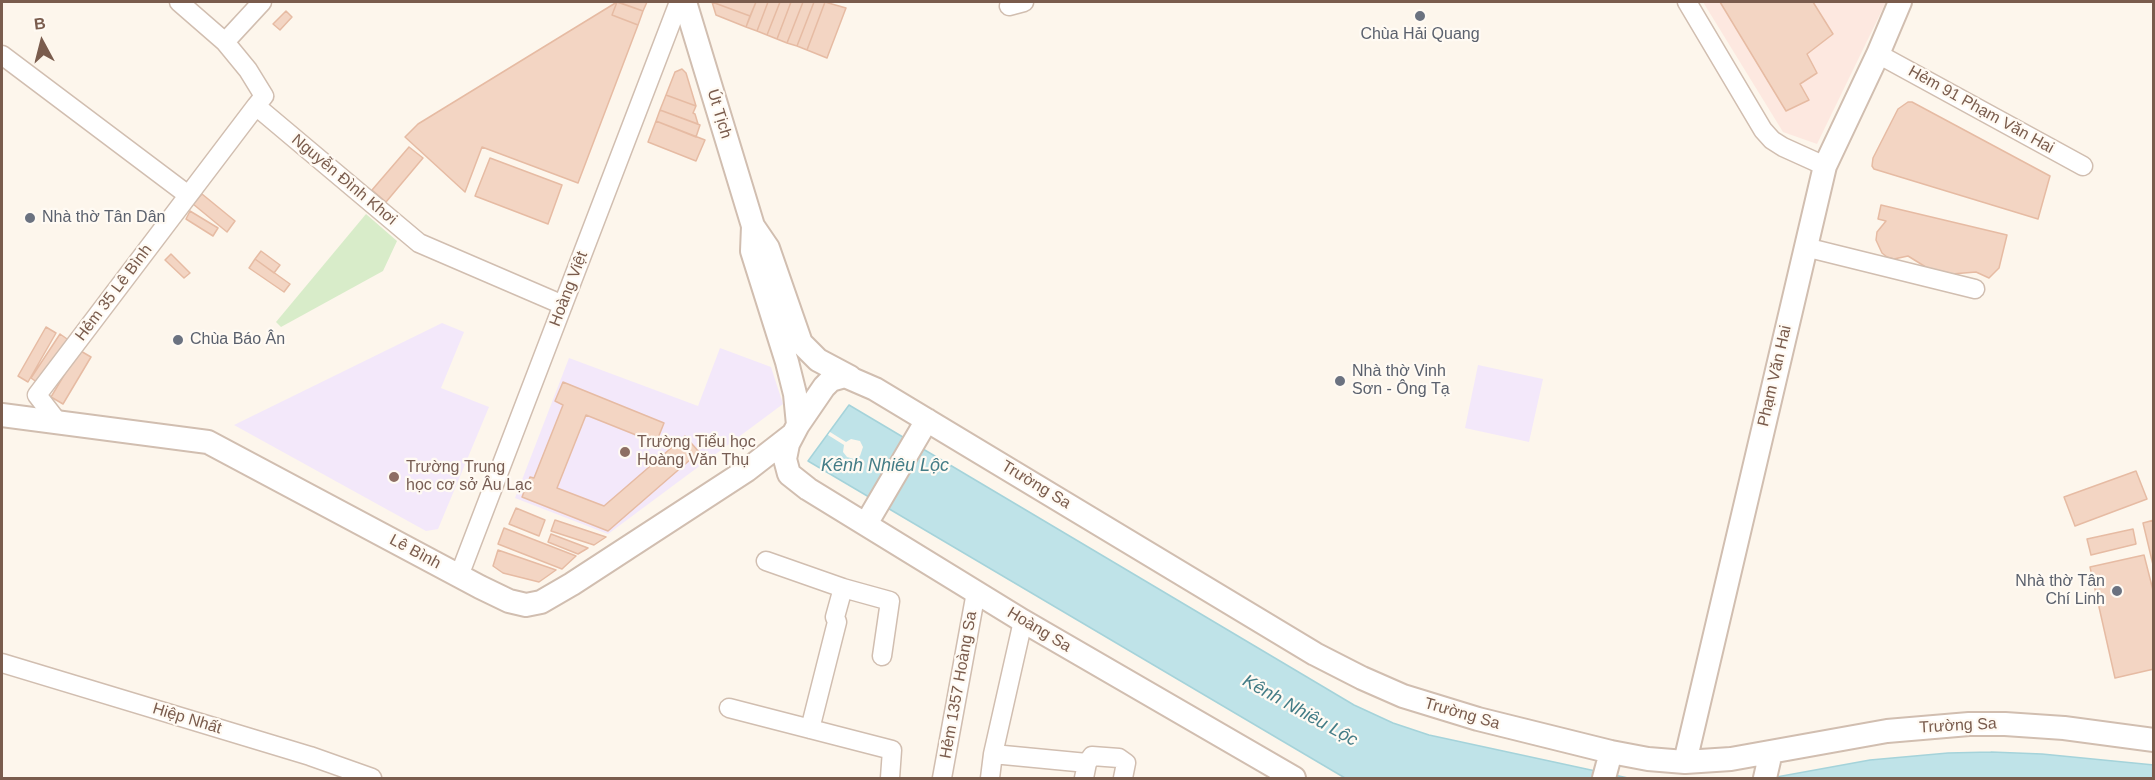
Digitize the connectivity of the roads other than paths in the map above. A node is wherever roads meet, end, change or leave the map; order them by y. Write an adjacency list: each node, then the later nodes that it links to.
1 (179, 2): 7 (street)
2 (262, 2): 7 (street)
3 (679, 2): 17 (street, Hoàng Việt)
4 (685, 2): 14 (street, Út Tịch)
5 (1687, 2): 11 (street)
6 (1900, 2): 8 (street, Phạm Văn Hai)
7 (225, 42): 10 (street)
8 (1878, 54): 11 (street, Phạm Văn Hai); 12 (street, Hẻm 91 Phạm Văn Hai)
9 (2, 55): 13 (street)
10 (256, 106): 13 (street, Hẻm 35 Lê Bình); 17 (street, Nguyễn Đình Khơi)
11 (1825, 166): 15 (street, Phạm Văn Hai)
12 (2083, 166)
13 (188, 195): 21 (street, Hẻm 35 Lê Bình)
14 (753, 226): 18 (street, Út Tịch); 23 (street, Út Tịch)
15 (1805, 247): 16 (street); 38 (street, Phạm Văn Hai)
16 (1975, 288)
17 (563, 305): 28 (street, Hoàng Việt)
18 (796, 335): 19 (street, Trường Sa)
19 (850, 377): 22 (street, Trường Sa); 23 (street)
20 (2, 415): 21 (street, Lê Bình)
21 (57, 422): 28 (street, Lê Bình)
22 (924, 426): 26 (street); 39 (street, Trường Sa)
23 (795, 429): 24 (street, Lê Bình); 25 (street)
24 (747, 470): 25 (street, Hoàng Sa); 28 (street, Lê Bình)
25 (789, 474): 26 (street, Hoàng Sa)
26 (870, 517): 30 (street, Hoàng Sa)
27 (766, 561): 29 (street)
28 (459, 576)
29 (843, 588): 32 (street); 35 (street)
30 (976, 592): 31 (street, Hoàng Sa); 44 (street, Hẻm 1357 Hoàng Sa)
31 (1023, 621): 37 (street); 47 (street, Hoàng Sa)
32 (882, 656)
33 (2, 663): 42 (street, Hiệp Nhất)
34 (729, 708): 35 (street)
35 (810, 729): 43 (street)
36 (2154, 740): 40 (street, Trường Sa)
37 (993, 754): 41 (street); 45 (street)
38 (1685, 762): 39 (street, Trường Sa); 40 (street, Trường Sa)
39 (1608, 765)
40 (1768, 766)
41 (1085, 770): 46 (street)
42 (372, 778)
43 (890, 778)
44 (942, 778)
45 (990, 778)
46 (1123, 778)
47 (1294, 778)

